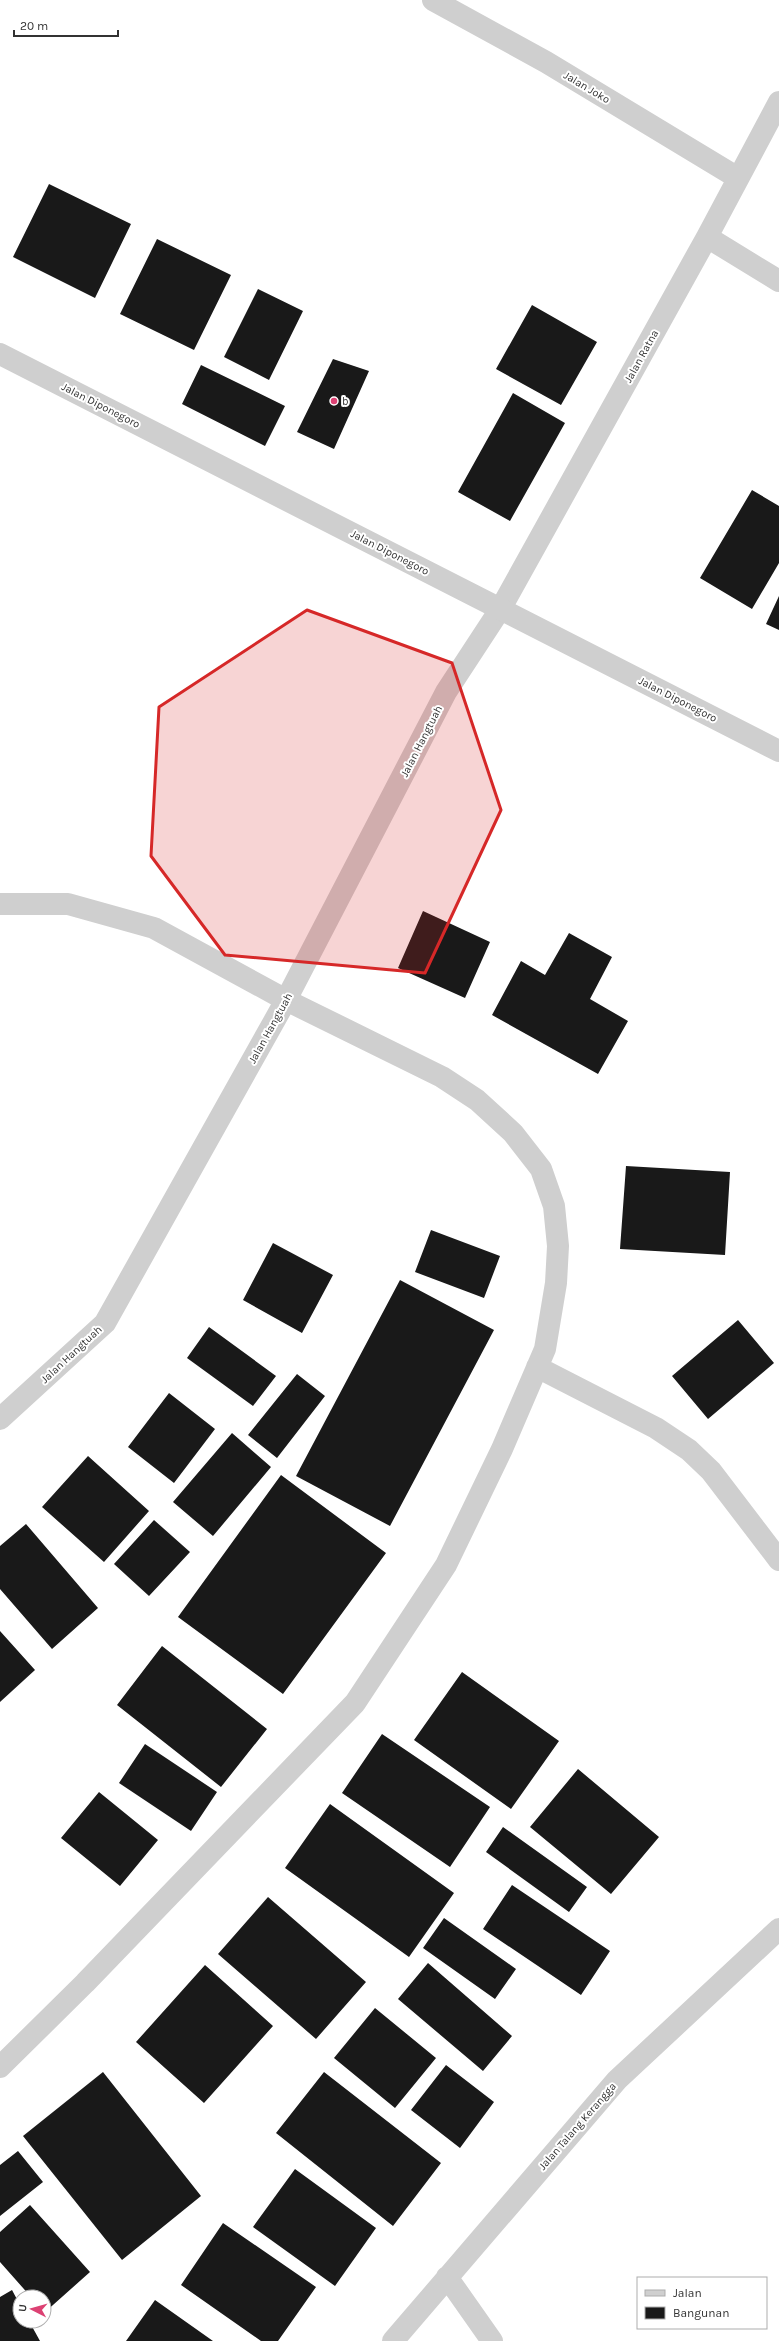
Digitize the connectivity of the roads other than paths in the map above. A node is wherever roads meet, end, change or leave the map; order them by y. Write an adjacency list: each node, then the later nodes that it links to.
1 (433, 0): 4 (street, Jalan Joko)
2 (779, 102): 3 (street, Jalan Ratna)
3 (773, 130): 4 (street, Jalan Ratna)
4 (738, 178): 5 (street, Jalan Ratna)
5 (707, 237): 6 (street); 8 (street, Jalan Ratna)
6 (779, 281)
7 (0, 354): 8 (street, Jalan Diponegoro)
8 (501, 608): 9 (street, Jalan Diponegoro); 11 (street, Jalan Hangtuah)
9 (779, 751)
10 (0, 904): 11 (street)
11 (286, 1000): 12 (street); 13 (street, Jalan Hangtuah)
12 (537, 1367): 14 (street); 16 (street)
13 (0, 1419)
14 (779, 1560)
15 (779, 1929): 17 (street, Jalan Talang Kerangga)
16 (0, 2068)
17 (447, 2277): 18 (street, Jalan Talang Kerangga); 19 (street)
18 (393, 2341)
19 (492, 2341)

